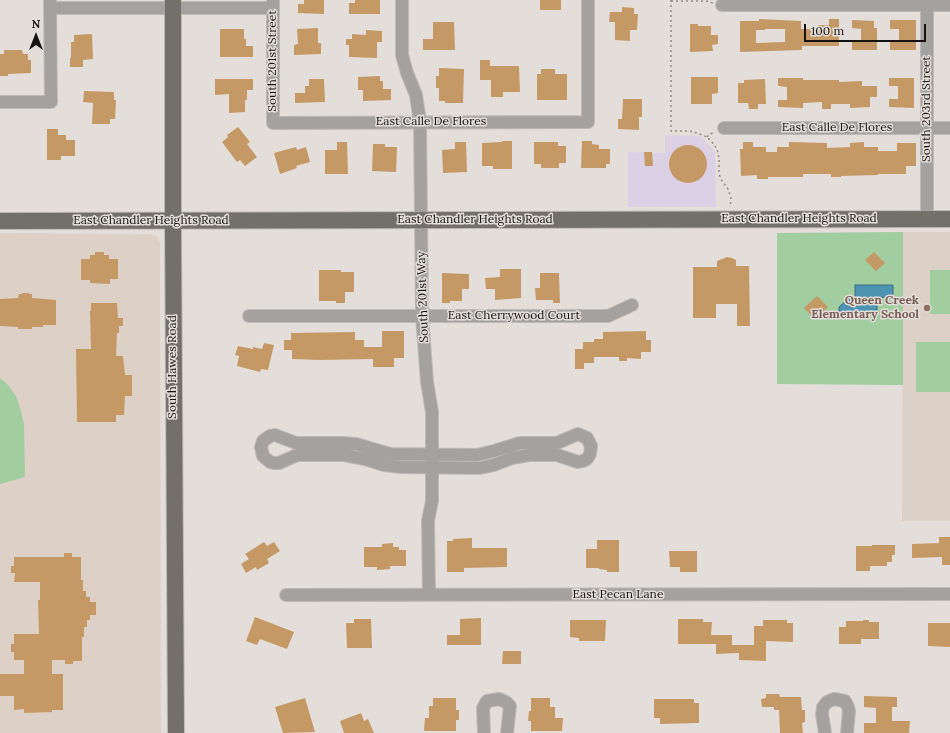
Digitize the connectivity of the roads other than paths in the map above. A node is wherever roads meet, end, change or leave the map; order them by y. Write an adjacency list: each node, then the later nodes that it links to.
1 (402, 0): 10 (street, South 201st Way)
2 (588, 0): 10 (street, East Calle De Flores)
3 (927, 2): 7 (street); 8 (street); 13 (street, South 203rd Street)
4 (50, 4): 5 (street); 9 (street)
5 (173, 4): 6 (street); 17 (main road, South Hawes Road)
6 (273, 4): 11 (street, South 201st Street)
7 (722, 5)
8 (950, 5)
9 (0, 102)
10 (420, 122): 11 (street, East Calle De Flores); 18 (street, South 201st Way)
11 (273, 123)
12 (724, 128): 13 (street, East Calle De Flores)
13 (927, 128): 14 (street, East Calle De Flores); 16 (street, South 203rd Street)
14 (950, 128)
15 (950, 218): 16 (main road, East Chandler Heights Road)
16 (927, 219): 18 (main road, East Chandler Heights Road)
17 (173, 220): 18 (main road, East Chandler Heights Road); 19 (main road, East Chandler Heights Road); 31 (main road, South Hawes Road)
18 (421, 220): 22 (street, South 201st Way)
19 (0, 221)
20 (632, 305): 22 (street, East Cherrywood Court)
21 (249, 316): 22 (street, East Cherrywood Court)
22 (422, 316): 25 (street, South 201st Way)
23 (312, 449): 26 (street)
24 (510, 452): 24 (street); 25 (street); 27 (street)
25 (432, 455): 26 (street); 27 (street, South 201st Way)
26 (389, 460): 27 (street)
27 (432, 468): 30 (street, South 201st Way)
28 (950, 594): 30 (street, East Pecan Lane)
29 (286, 595): 30 (street, East Pecan Lane)
30 (429, 595)
31 (176, 733)
32 (484, 733): 33 (street)
33 (507, 733)
34 (825, 733): 35 (street)
35 (847, 733)

